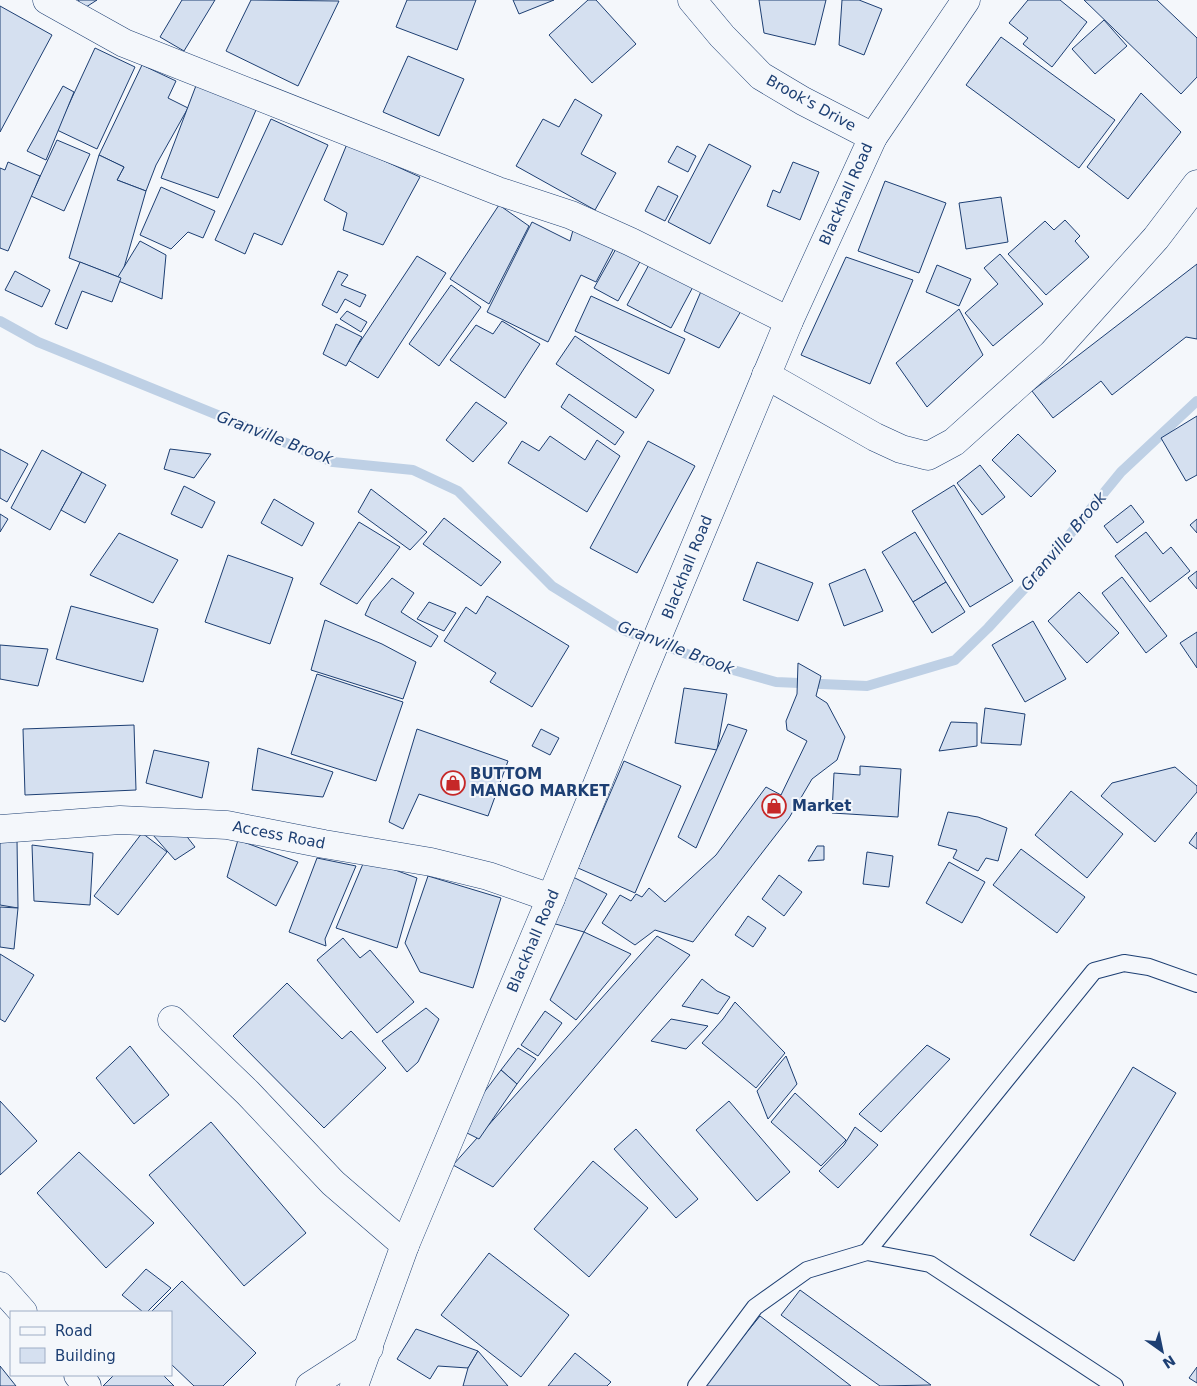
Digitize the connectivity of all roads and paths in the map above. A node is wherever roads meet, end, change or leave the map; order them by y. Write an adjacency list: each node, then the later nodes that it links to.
1 (48, 0): 6 (street)
2 (692, 0): 4 (street, Brook's Drive)
3 (966, 0): 4 (street, Blackhall Road)
4 (872, 137): 6 (street, Blackhall Road)
5 (1197, 184): 7 (street)
6 (789, 321): 7 (street, Blackhall Road)
7 (766, 375): 9 (street, Blackhall Road)
8 (0, 829): 9 (street, Access Road)
9 (551, 898): 12 (street, Blackhall Road)
10 (1197, 984): 13 (lane)
11 (172, 1020): 12 (street)
12 (405, 1245): 16 (street, Blackhall Road)
13 (867, 1252): 21 (lane); 22 (lane)
14 (0, 1286): 15 (street)
15 (23, 1311)
16 (369, 1348): 19 (street); 20 (street, Blackhall Road)
17 (79, 1376): 18 (street)
18 (88, 1386)
19 (310, 1386)
20 (354, 1386)
21 (696, 1386)
22 (1115, 1386)

